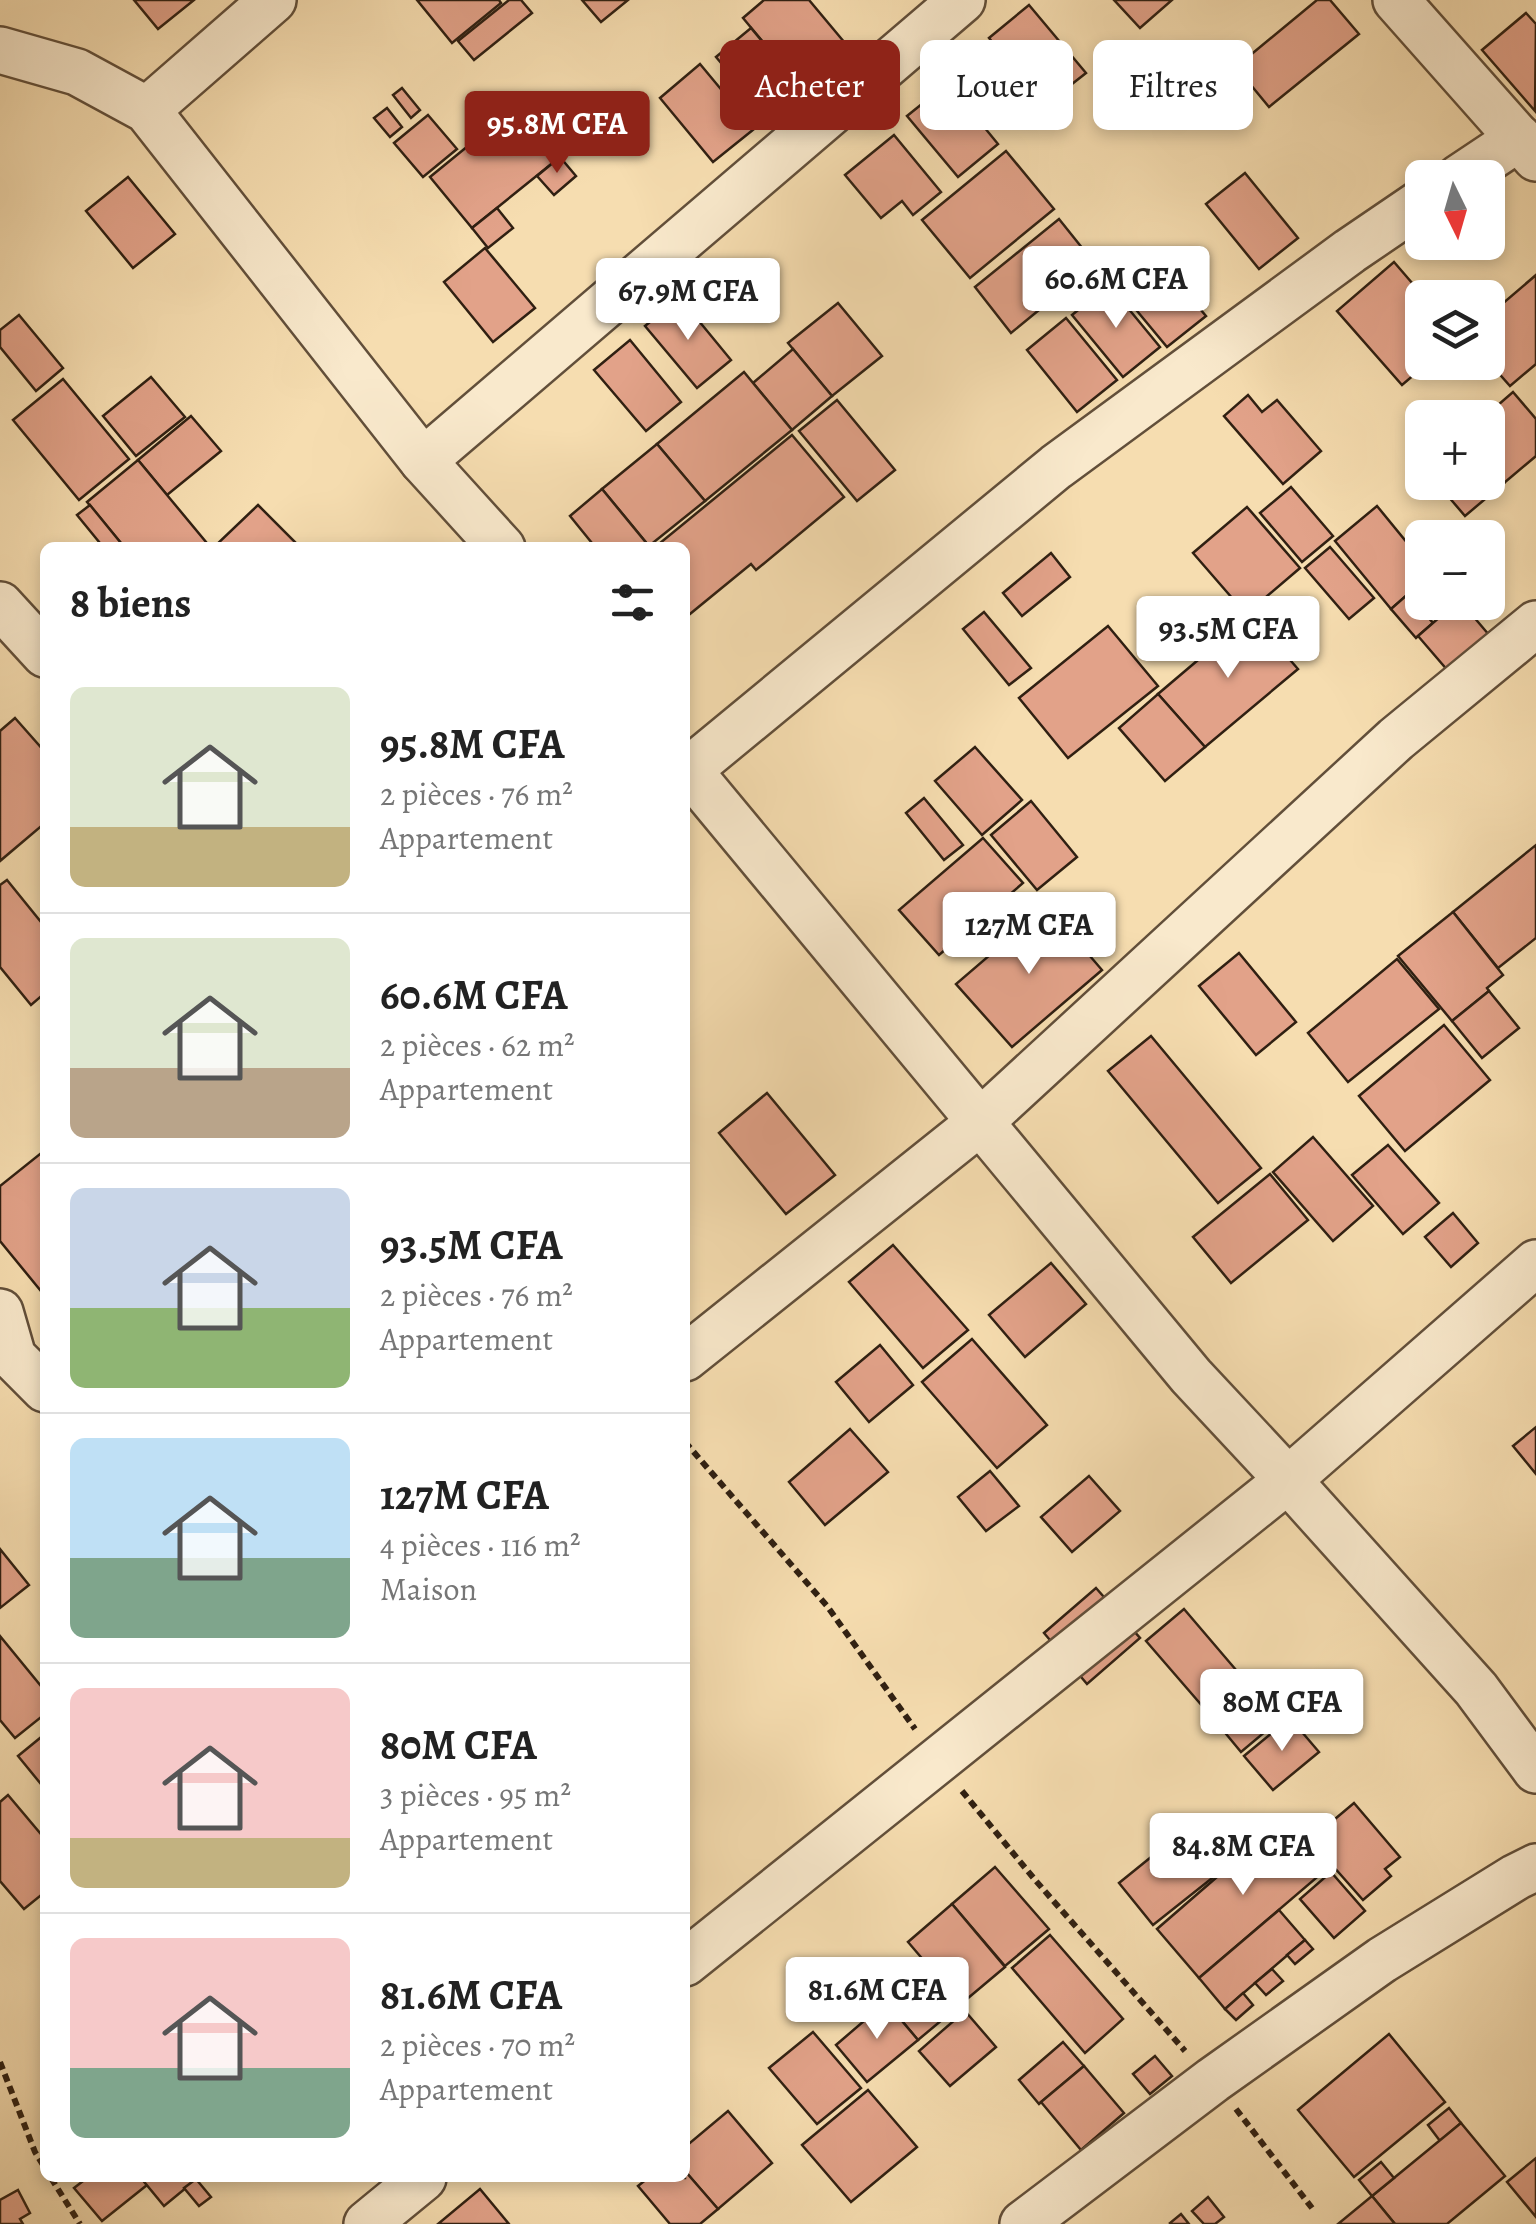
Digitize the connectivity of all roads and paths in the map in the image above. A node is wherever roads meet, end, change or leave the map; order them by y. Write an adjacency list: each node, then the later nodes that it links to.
1 (273, 0): 5 (street)
2 (962, 0): 9 (street)
3 (1396, 0): 6 (street)
4 (0, 50): 5 (street)
5 (147, 110): 9 (street)
6 (1527, 148): 7 (street)
7 (1500, 160)
8 (1405, 214): 14 (street)
9 (423, 461): 10 (street)
10 (497, 542)
11 (0, 605): 13 (street)
12 (1536, 624): 16 (street)
13 (40, 649)
14 (690, 767)
15 (690, 775): 16 (street)
16 (980, 1124): 20 (street); 23 (street)
17 (1536, 1262): 23 (street)
18 (0, 1312): 19 (street)
19 (19, 1354): 21 (street)
20 (690, 1354)
21 (40, 1382)
22 (690, 1448): 24 (path)
23 (1288, 1480): 24 (street); 25 (street)
24 (938, 1760): 27 (street); 29 (path)
25 (1536, 1770)
26 (1536, 1867): 29 (street)
27 (690, 1959)
28 (0, 2062): 30 (path)
29 (1213, 2080): 33 (path); 36 (street)
30 (40, 2160)
31 (54, 2182): 34 (path)
32 (418, 2182): 35 (street)
33 (1312, 2208)
34 (80, 2224)
35 (368, 2224)
36 (1023, 2224)

